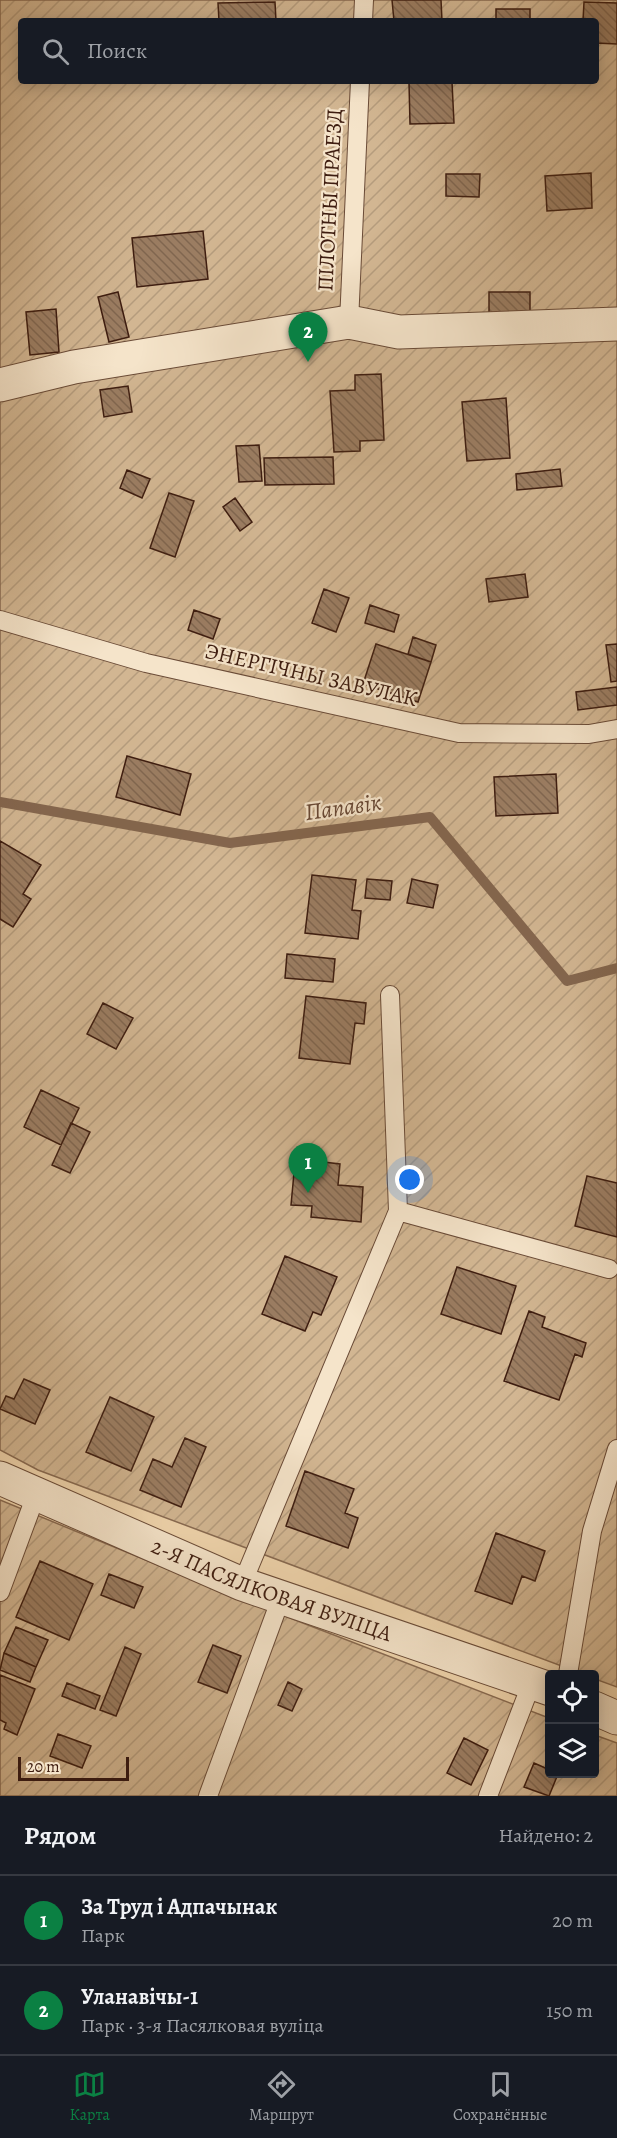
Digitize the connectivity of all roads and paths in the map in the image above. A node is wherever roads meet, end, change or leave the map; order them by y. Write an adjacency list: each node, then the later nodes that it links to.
1 (364, 0): 2 (lane)
2 (363, 18)
3 (360, 84): 4 (lane, ПІЛОТНЫ ПРАЕЗД)
4 (349, 322): 5 (street); 6 (street)
5 (617, 324)
6 (0, 385)
7 (0, 620): 8 (lane, ЭНЕРГІЧНЫ ЗАВУЛАК)
8 (617, 729)
9 (390, 995): 10 (lane)
10 (398, 1211): 11 (lane); 15 (lane)
11 (609, 1269)
12 (617, 1449): 18 (lane)
13 (0, 1478): 14 (street, 2-Я ПАСЯЛКОВАЯ ВУЛІЦА)
14 (36, 1495): 15 (street, 2-Я ПАСЯЛКОВАЯ ВУЛІЦА); 16 (lane)
15 (242, 1584): 17 (street, 2-Я ПАСЯЛКОВАЯ ВУЛІЦА)
16 (0, 1592)
17 (281, 1598): 19 (street, 2-Я ПАСЯЛКОВАЯ ВУЛІЦА); 22 (lane)
18 (569, 1670)
19 (541, 1685): 23 (lane)
20 (599, 1710): 21 (street)
21 (617, 1718)
22 (208, 1796)
23 (488, 1796)

